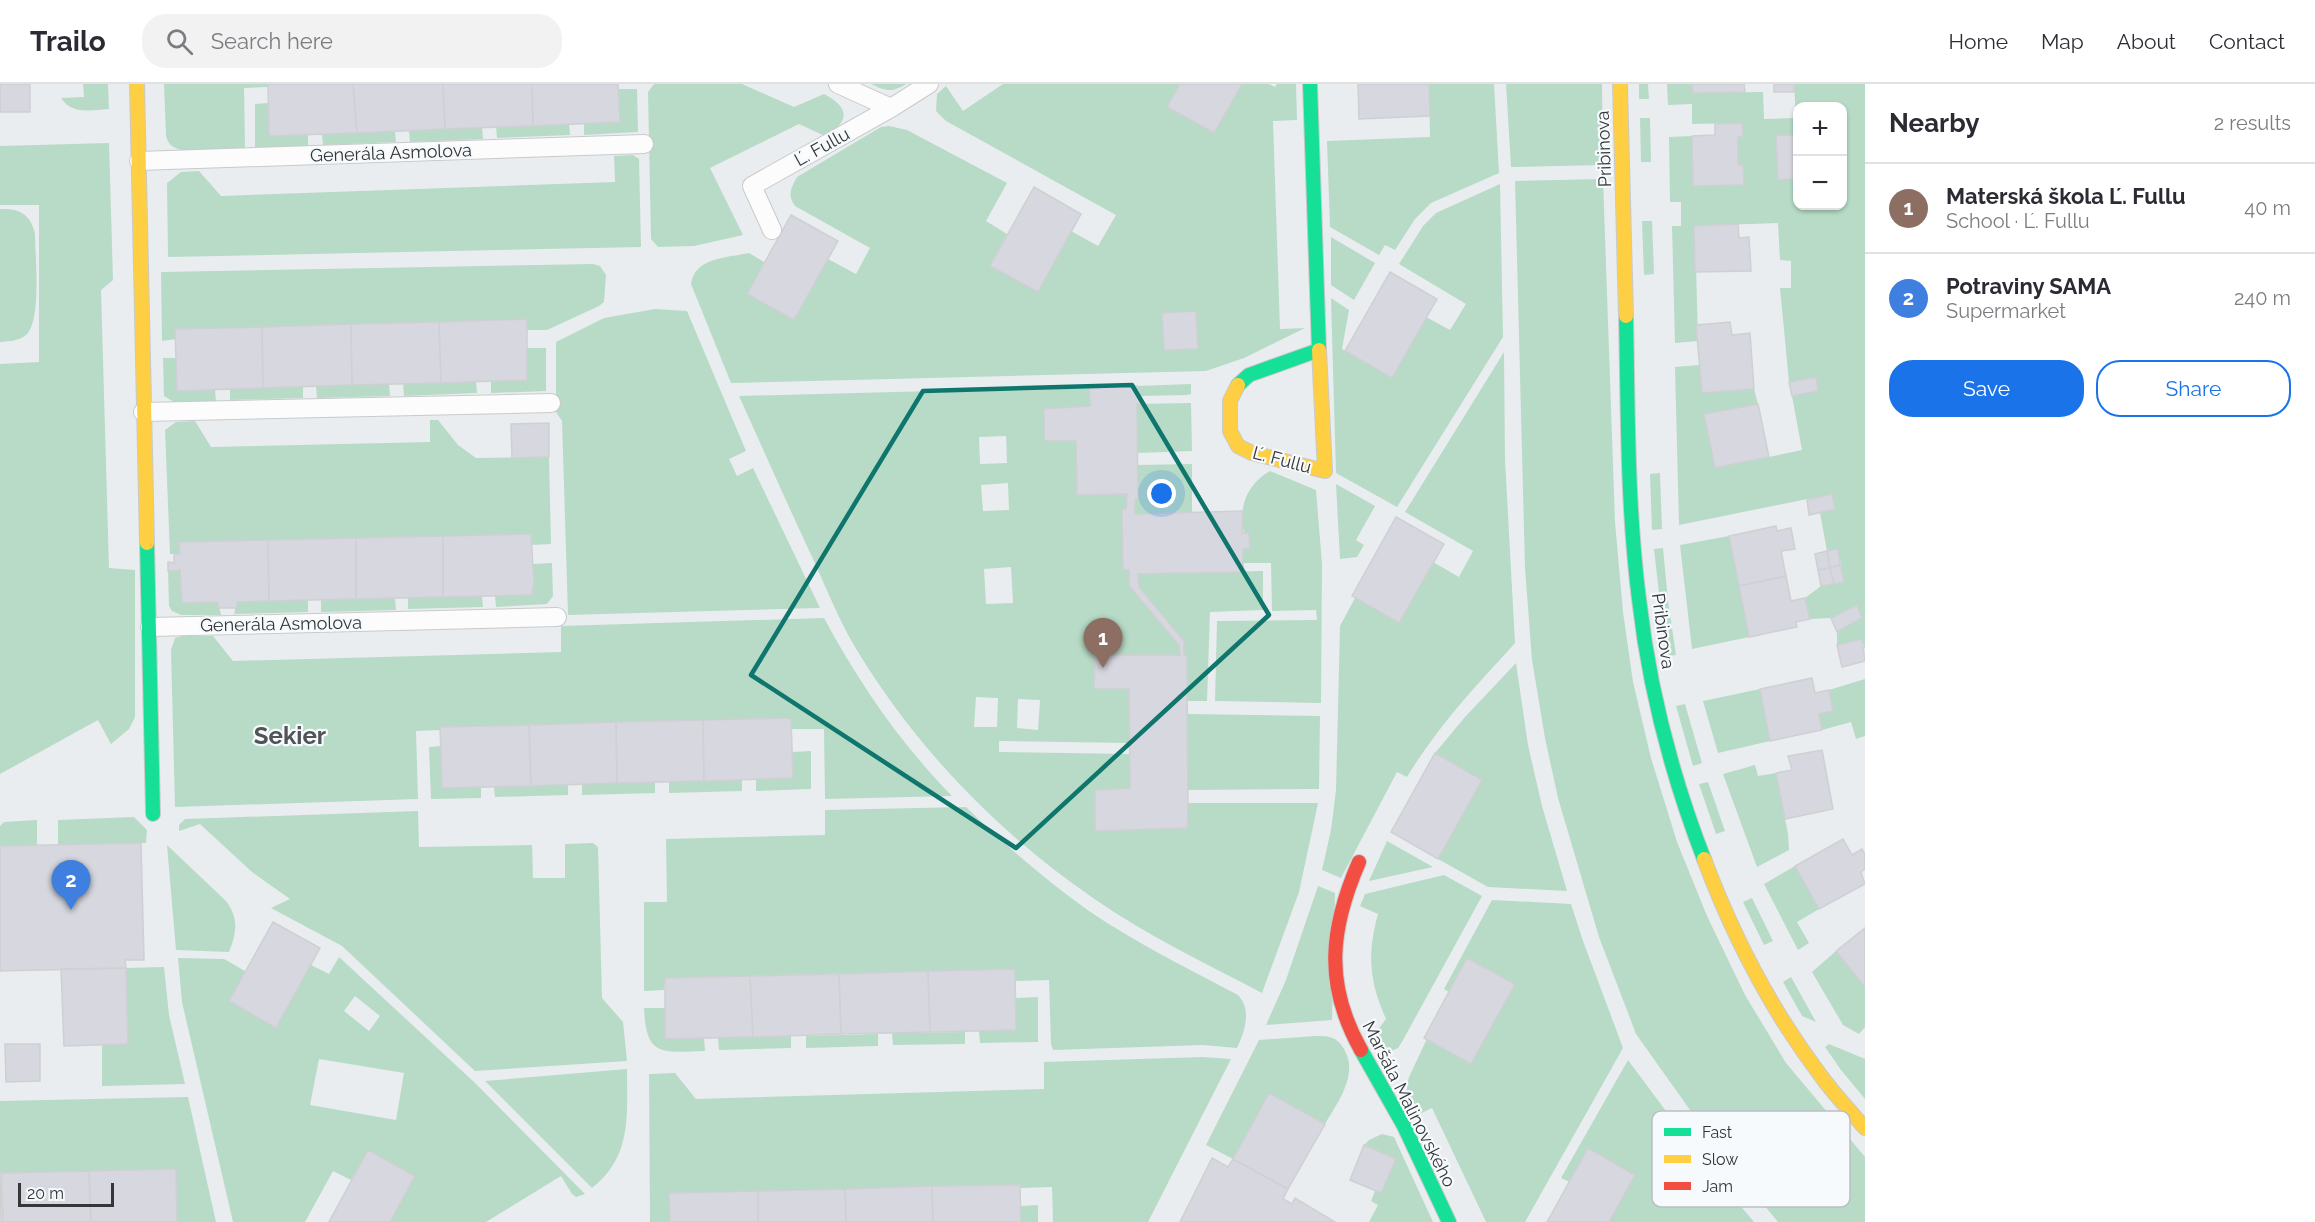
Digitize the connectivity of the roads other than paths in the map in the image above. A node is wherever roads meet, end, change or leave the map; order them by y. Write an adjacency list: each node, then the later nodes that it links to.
1 (137, 84): 8 (street)
2 (838, 84): 6 (lane)
3 (929, 84): 6 (lane, Ľ. Fullu)
4 (1311, 84): 10 (street, Ľ. Fullu)
5 (1620, 84): 17 (street, Pribinova)
6 (891, 108): 9 (lane, Ľ. Fullu)
7 (644, 144): 8 (lane, Generála Asmolova)
8 (139, 161): 12 (street)
9 (772, 231)
10 (1319, 350): 10 (street, Ľ. Fullu)
11 (551, 403): 12 (lane)
12 (143, 412): 14 (street)
13 (557, 617): 14 (lane, Generála Asmolova)
14 (150, 627): 15 (street)
15 (153, 814)
16 (1359, 862): 20 (street, Maršála Malinovského)
17 (1849, 1111)
18 (1850, 1112): 19 (street, Pribinova)
19 (1865, 1128)
20 (1449, 1222)

